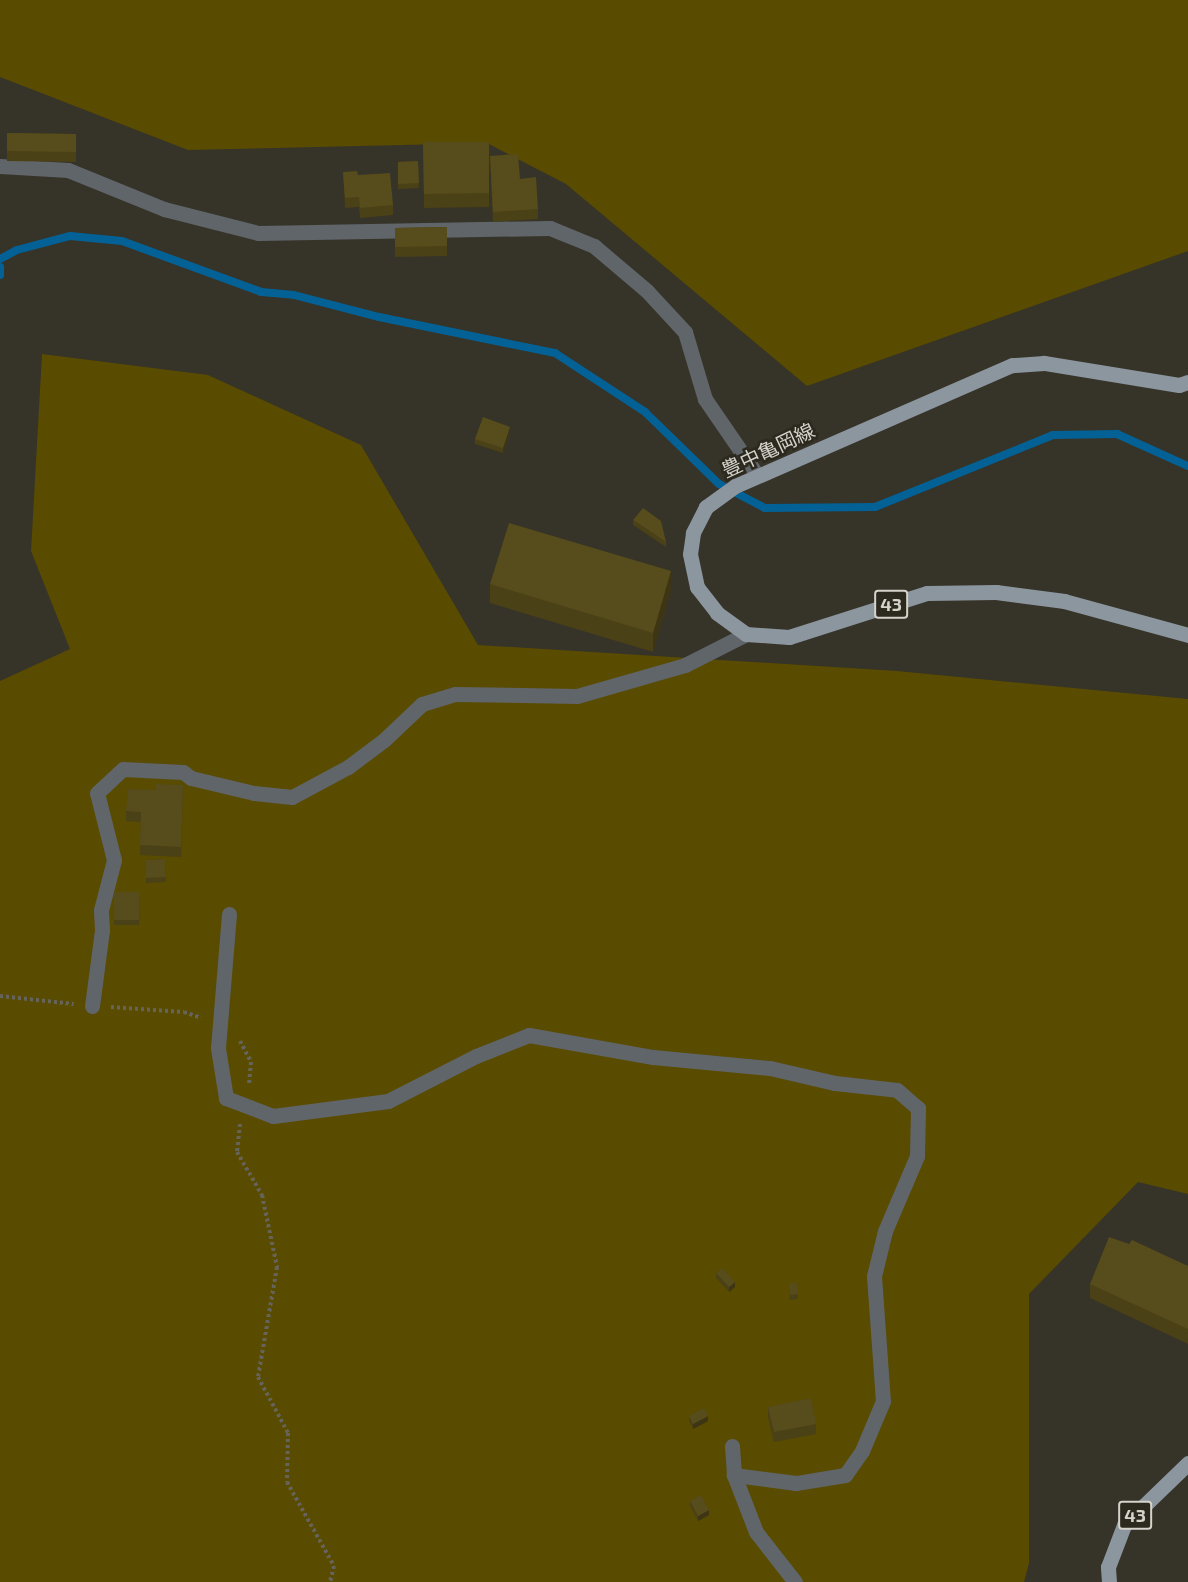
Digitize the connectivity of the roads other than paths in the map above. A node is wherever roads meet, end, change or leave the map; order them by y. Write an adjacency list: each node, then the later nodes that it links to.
1 (0, 166): 3 (street)
2 (1188, 382): 3 (main road, 豊中亀岡線)
3 (758, 476): 4 (main road, 豊中亀岡線)
4 (746, 634): 5 (main road, 43); 7 (street)
5 (1188, 635)
6 (229, 914): 10 (street)
7 (92, 1006)
8 (732, 1446): 10 (street)
9 (1188, 1463): 12 (main road, 43)
10 (734, 1475): 11 (street)
11 (795, 1582)
12 (1109, 1582)

